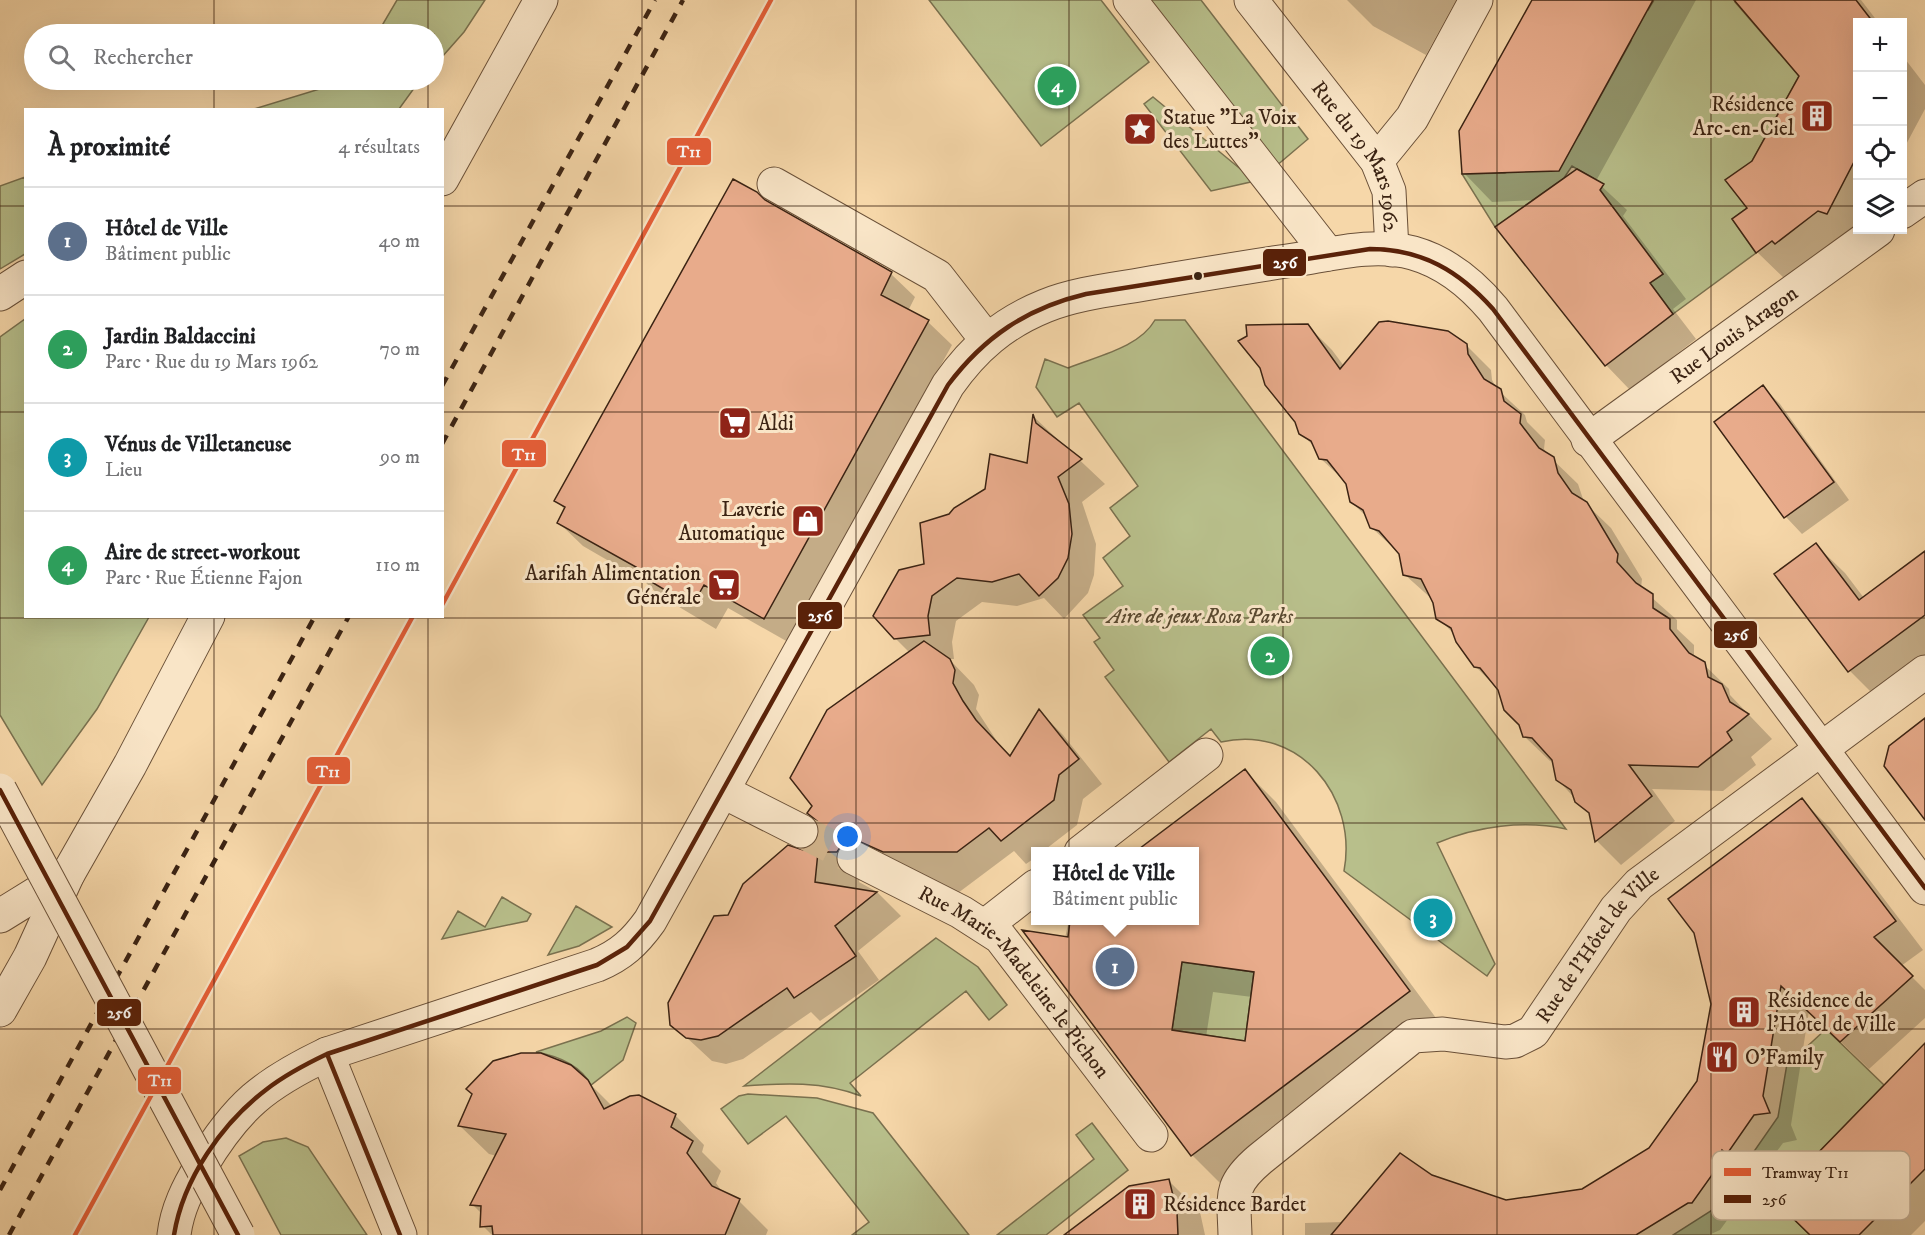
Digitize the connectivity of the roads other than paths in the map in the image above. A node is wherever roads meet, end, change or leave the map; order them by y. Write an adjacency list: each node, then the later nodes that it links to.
1 (541, 0): 6 (street)
2 (1130, 0): 12 (street)
3 (1251, 0): 5 (street, Rue du 19 Mars 1962)
4 (1476, 0): 5 (street)
5 (1377, 161): 11 (street, Rue du 19 Mars 1962)
6 (444, 175)
7 (774, 183): 15 (street)
8 (1925, 196): 9 (street)
9 (1907, 209)
10 (1872, 234): 16 (street, Rue Louis Aragon)
11 (1392, 250): 12 (street); 16 (street, Rue du 19 Mars 1962)
12 (1328, 254): 15 (street)
13 (24, 278): 14 (street)
14 (0, 294)
15 (986, 339): 22 (street)
16 (1588, 440): 19 (street, Rue du 19 Mars 1962)
17 (207, 618): 26 (street)
18 (1925, 672): 19 (street, Rue de l'Hôtel de Ville)
19 (1821, 750): 27 (street, Rue du 19 Mars 1962); 37 (street, Rue de l'Hôtel de Ville)
20 (1206, 755): 24 (street)
21 (0, 790): 35 (street, bridge)
22 (724, 792): 23 (street); 32 (street)
23 (801, 831)
24 (1087, 847)
25 (854, 858): 30 (street, Rue Marie-Madeleine le Pichon)
26 (68, 874): 29 (street); 31 (street)
27 (1925, 888)
28 (1031, 889): 30 (street)
29 (0, 916)
30 (985, 926): 33 (street, Rue Marie-Madeleine le Pichon)
31 (0, 1010)
32 (327, 1054): 34 (street); 36 (street)
33 (1151, 1135)
34 (174, 1235)
35 (238, 1235)
36 (400, 1235)
37 (1234, 1235)

